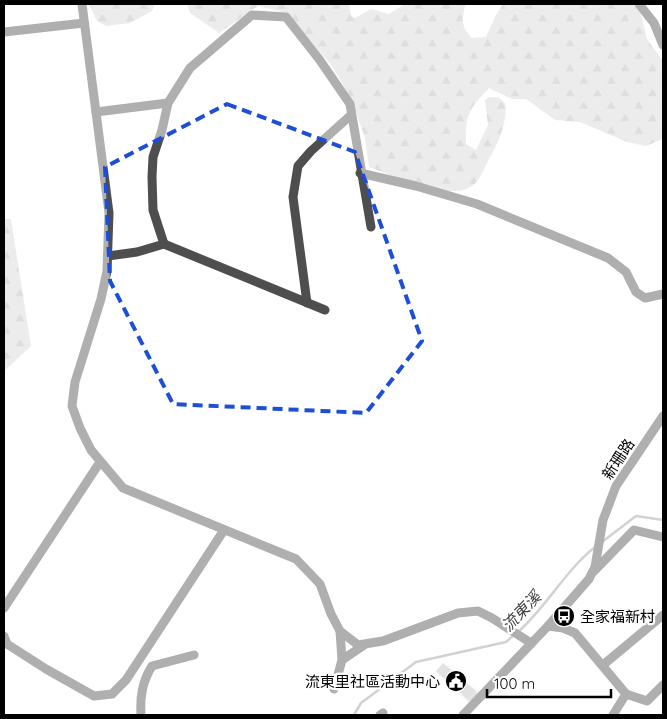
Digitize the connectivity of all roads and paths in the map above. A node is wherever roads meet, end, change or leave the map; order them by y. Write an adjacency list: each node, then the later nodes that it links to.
1 (82, 4): 3 (street)
2 (639, 4): 5 (street)
3 (84, 23): 4 (street); 7 (street)
4 (4, 32)
5 (663, 45)
6 (168, 103): 7 (street); 8 (street); 11 (street)
7 (96, 112): 12 (street)
8 (351, 115): 9 (street); 14 (street)
9 (360, 174): 10 (street); 13 (street)
10 (370, 227)
11 (164, 244): 12 (street); 14 (street)
12 (108, 256): 17 (street)
13 (663, 294)
14 (307, 303): 15 (street)
15 (325, 310)
16 (663, 416): 20 (street, 新珊路)
17 (100, 462): 18 (street); 21 (street)
18 (224, 530): 24 (street); 25 (street)
19 (663, 537): 20 (street)
20 (593, 570): 23 (street)
21 (4, 608)
22 (663, 615): 30 (street)
23 (548, 626): 26 (street); 30 (street)
24 (340, 631): 27 (street); 29 (street)
25 (4, 636)
26 (528, 641): 27 (street); 35 (street)
27 (364, 645): 29 (street)
28 (194, 655): 34 (street)
29 (342, 660): 32 (street)
30 (603, 665): 33 (street)
31 (663, 685): 33 (street)
32 (334, 689)
33 (626, 694): 36 (street)
34 (142, 715)
35 (463, 715)
36 (613, 715)

